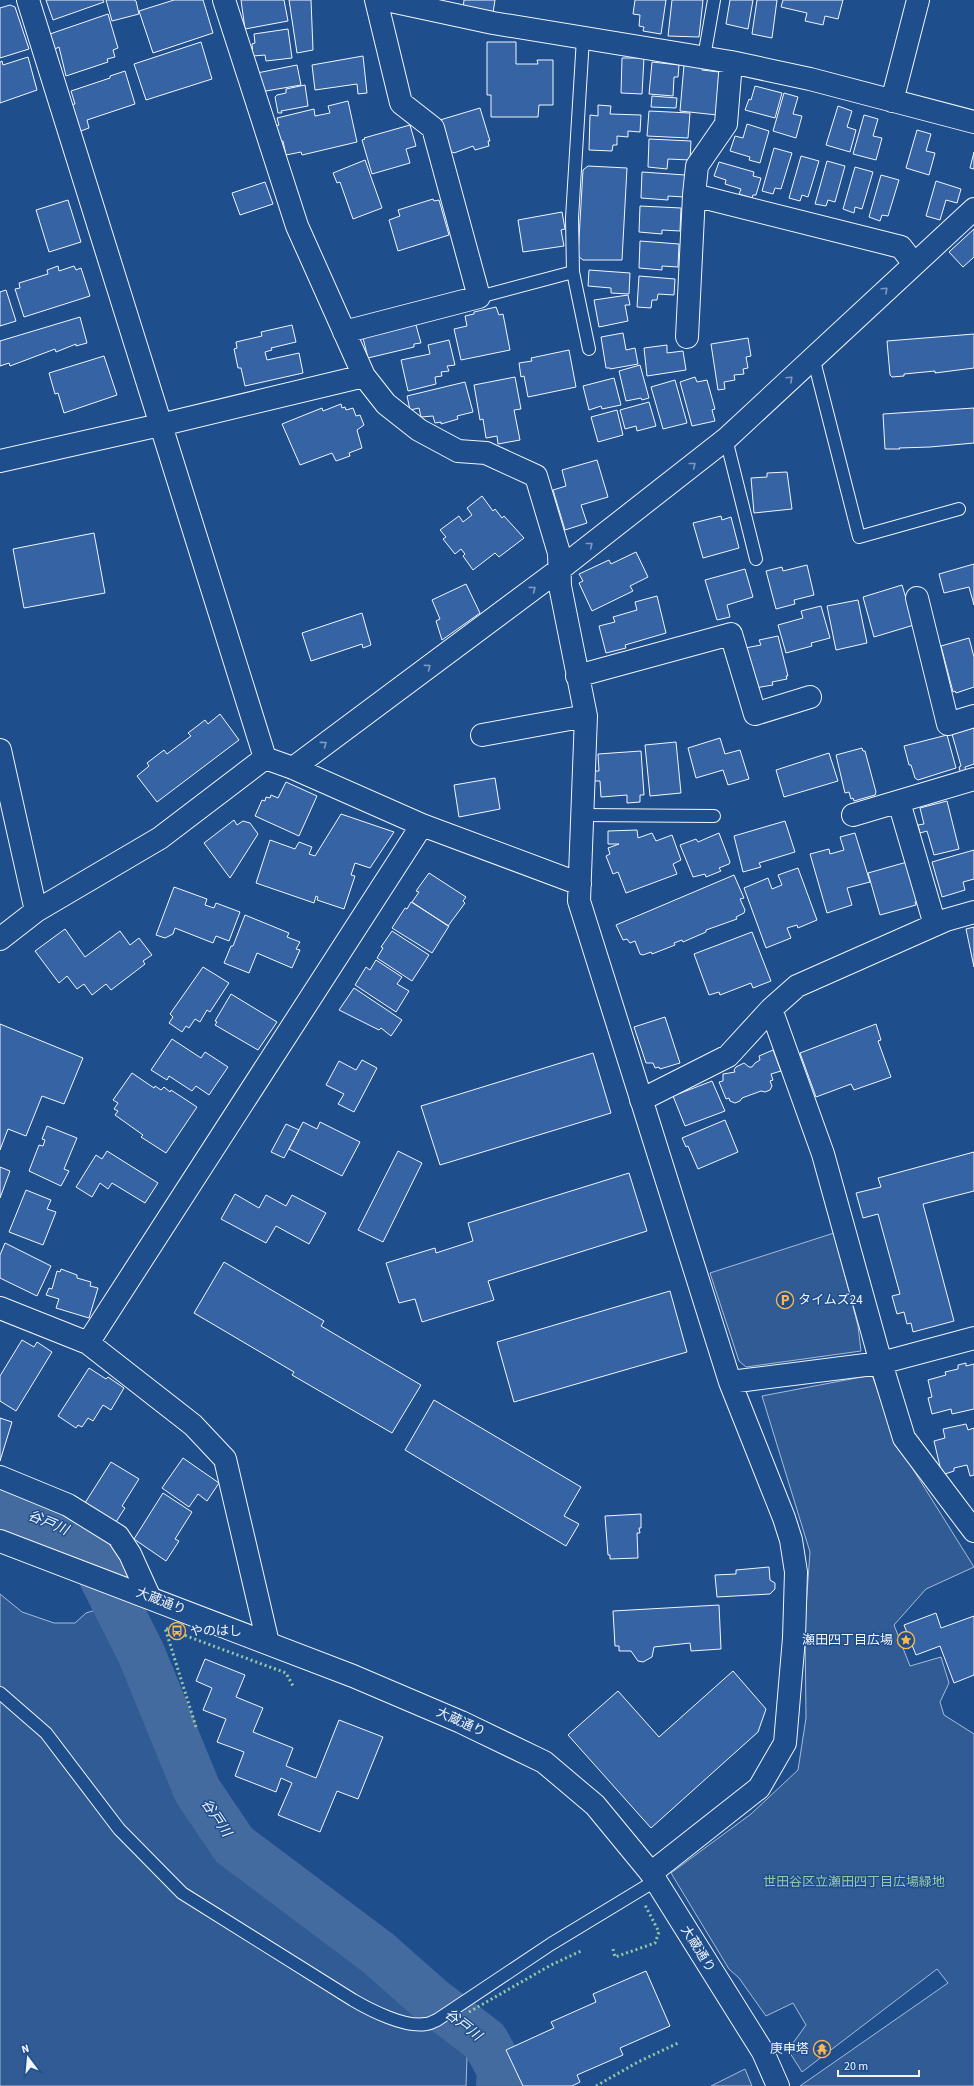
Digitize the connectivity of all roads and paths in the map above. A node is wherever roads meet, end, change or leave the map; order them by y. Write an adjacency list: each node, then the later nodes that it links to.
1 (28, 0): 23 (street)
2 (224, 0): 18 (street)
3 (376, 0): 17 (street)
4 (386, 0): 7 (street)
5 (714, 0): 9 (lane)
6 (918, 0): 11 (street)
7 (455, 7): 8 (street)
8 (583, 38): 9 (street); 16 (lane)
9 (704, 58): 10 (street)
10 (731, 62): 11 (street); 13 (street)
11 (892, 100): 12 (street)
12 (974, 122)
13 (694, 195): 15 (street); 19 (street)
14 (974, 209): 15 (street)
15 (914, 264): 21 (street, one-way to 15)
16 (573, 272): 17 (lane); 20 (lane)
17 (479, 297): 18 (street)
18 (344, 332): 22 (street)
19 (687, 337)
20 (589, 349)
21 (813, 357): 24 (street, one-way to 21); 26 (lane)
22 (364, 376): 23 (street); 28 (street)
23 (160, 425): 25 (street); 36 (street)
24 (726, 438): 27 (lane); 28 (street, one-way to 24)
25 (0, 461)
26 (959, 509)
27 (756, 559)
28 (560, 569): 30 (street); 37 (street, one-way to 28)
29 (917, 598): 33 (street)
30 (578, 676): 31 (street); 32 (street)
31 (810, 698)
32 (586, 716): 34 (street); 40 (street)
33 (974, 716)
34 (482, 735)
35 (0, 750): 45 (street)
36 (265, 758): 37 (street); 45 (street)
37 (293, 768): 43 (street)
38 (974, 779): 39 (street)
39 (899, 802): 41 (street); 47 (street)
40 (582, 815): 42 (lane); 44 (street)
41 (853, 815)
42 (714, 816)
43 (422, 825): 44 (street); 53 (street)
44 (580, 884): 50 (street)
45 (36, 911): 48 (street)
46 (974, 912): 47 (street)
47 (935, 925): 49 (street)
48 (0, 939)
49 (771, 1009): 50 (street); 54 (street)
50 (641, 1100): 55 (street)
51 (0, 1308): 53 (street)
52 (974, 1338): 54 (street)
53 (88, 1343): 60 (street)
54 (881, 1364): 55 (street); 57 (street)
55 (730, 1382): 62 (street)
56 (0, 1477): 59 (street)
57 (974, 1531)
58 (0, 1541): 59 (street, 大蔵通り)
59 (149, 1596): 60 (street, 大蔵通り)
60 (268, 1643): 62 (street, 大蔵通り)
61 (0, 1693): 62 (lane)
62 (653, 1877): 63 (street, 大蔵通り)
63 (778, 2086)

